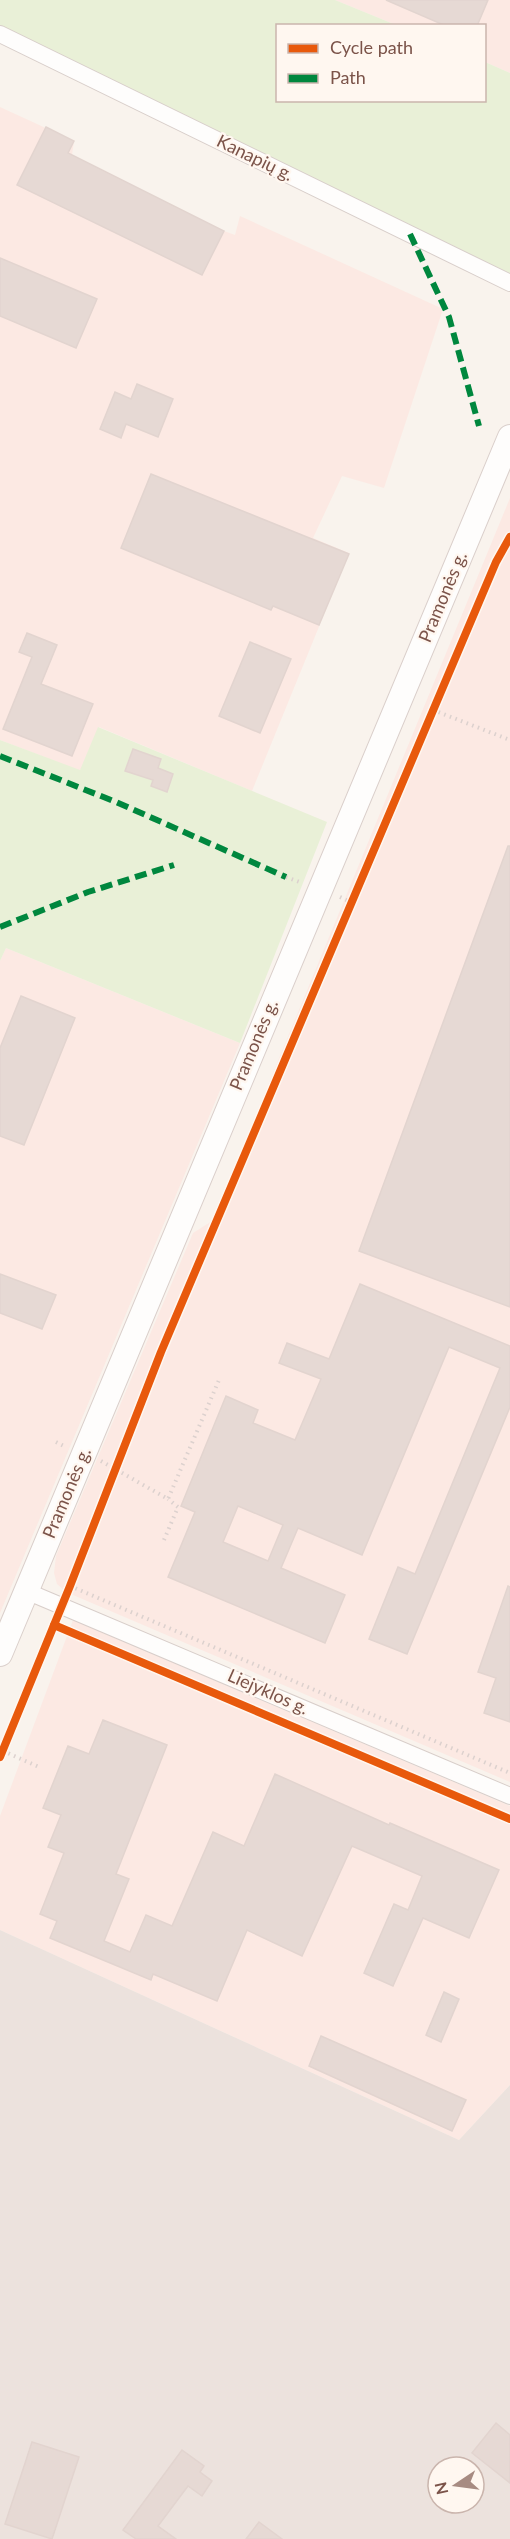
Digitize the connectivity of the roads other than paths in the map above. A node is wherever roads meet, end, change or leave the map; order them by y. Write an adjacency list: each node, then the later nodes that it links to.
1 (0, 34): 2 (street, Kanapių g.)
2 (510, 283)
3 (510, 437): 4 (main road, Pramonės g.)
4 (26, 1591): 5 (main road, Pramonės g.); 6 (street, Liejyklos g.)
5 (0, 1654)
6 (510, 1796)

